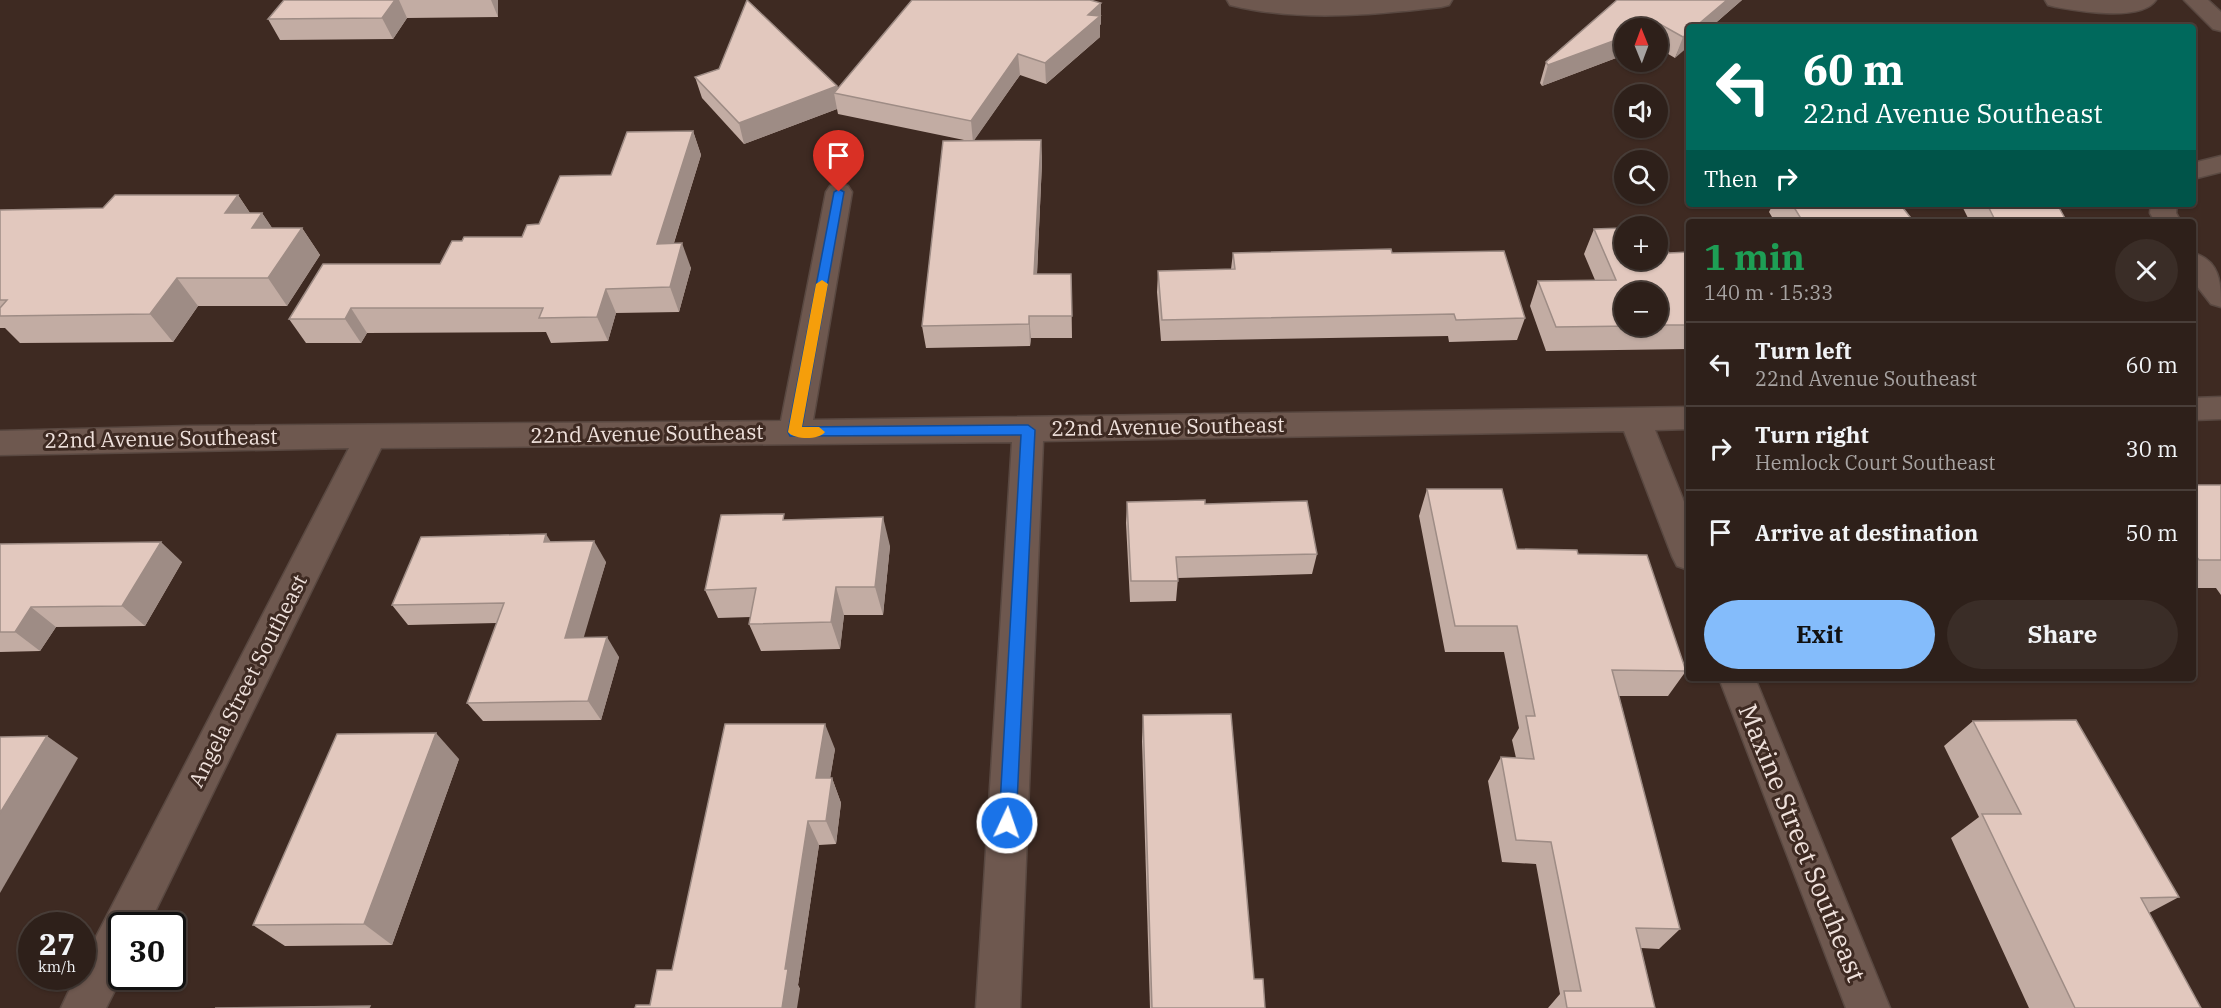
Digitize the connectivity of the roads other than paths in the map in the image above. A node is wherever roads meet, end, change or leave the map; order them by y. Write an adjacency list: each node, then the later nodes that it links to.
1 (1238, 0): 2 (street)
2 (1441, 0)
3 (2056, 0): 4 (street)
4 (2145, 0)
5 (2195, 0): 6 (street)
6 (2221, 24)
7 (2221, 164): 8 (street)
8 (2196, 170)
9 (839, 192): 17 (street)
10 (2196, 266): 11 (street)
11 (2221, 297)
12 (2221, 408): 13 (street)
13 (2196, 409)
14 (1686, 418): 15 (street, 22nd Avenue Southeast)
15 (1635, 419): 16 (street, 22nd Avenue Southeast); 20 (street)
16 (1028, 430): 17 (street, 22nd Avenue Southeast); 25 (street)
17 (795, 432): 18 (street, 22nd Avenue Southeast)
18 (371, 436): 19 (street, 22nd Avenue Southeast); 22 (street, Angela Street Southeast)
19 (0, 442)
20 (1686, 548)
21 (1738, 681): 26 (street, Maxine Street Southeast)
22 (132, 912)
23 (108, 959): 24 (street)
24 (83, 1008)
25 (998, 1008)
26 (1868, 1008)

